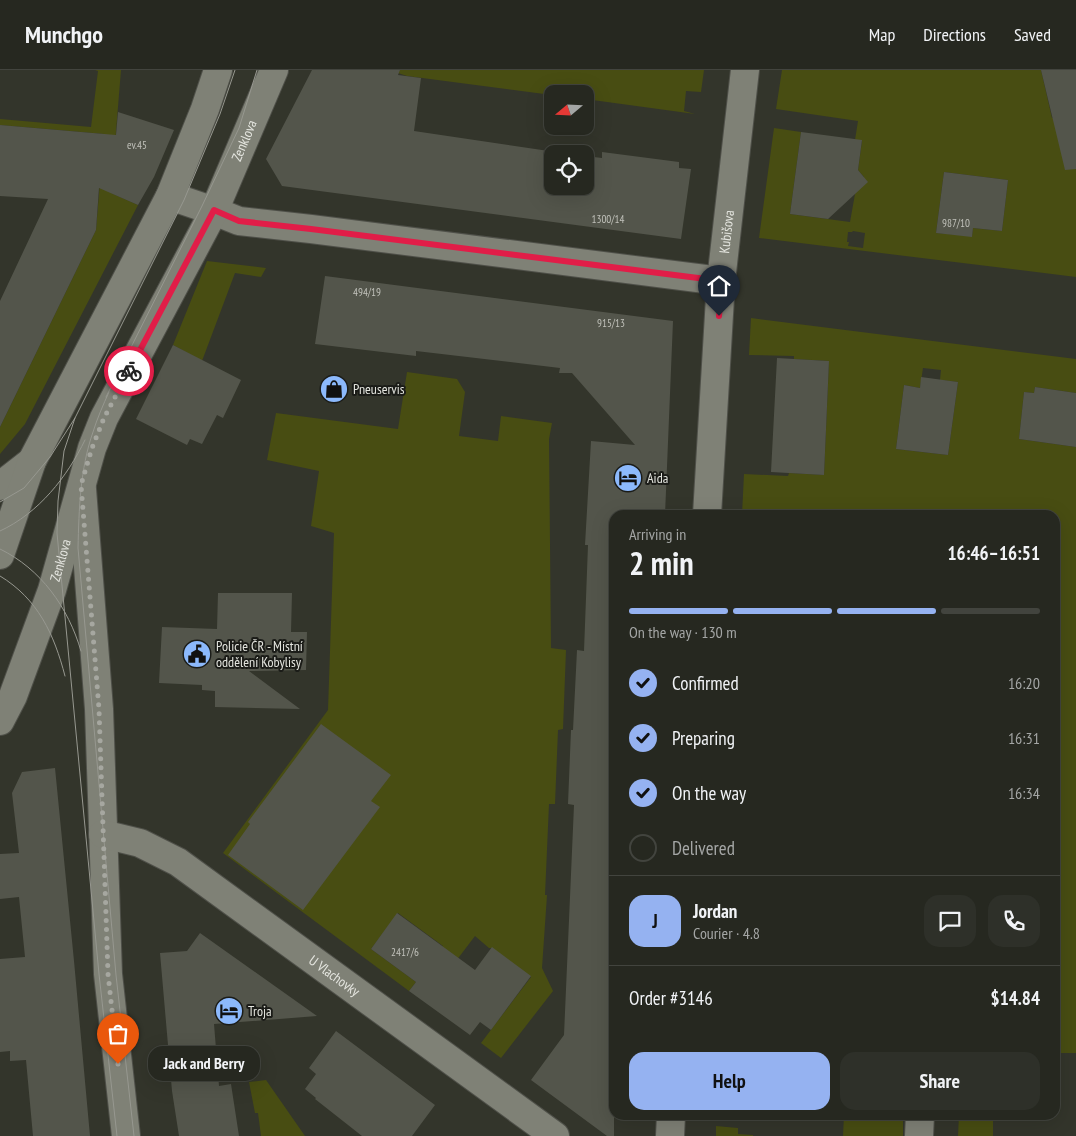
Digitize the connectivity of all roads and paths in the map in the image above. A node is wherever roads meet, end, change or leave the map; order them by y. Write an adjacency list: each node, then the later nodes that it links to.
1 (218, 70): 4 (street)
2 (274, 70): 5 (street, Zenklova)
3 (745, 70): 6 (street, Kubišova)
4 (170, 196): 5 (street); 7 (street)
5 (214, 210): 6 (street); 8 (street, Zenklova)
6 (722, 281): 10 (street, Kubišova)
7 (32, 462): 9 (street); 11 (street)
8 (81, 485): 12 (street, Zenklova); 13 (street)
9 (0, 486)
10 (707, 510)
11 (0, 555)
12 (0, 722)
13 (104, 834): 16 (street); 17 (street, U Vlachovky)
14 (671, 1120): 18 (street)
15 (920, 1120): 19 (street)
16 (126, 1136)
17 (555, 1136)
18 (670, 1136)
19 (919, 1136)

